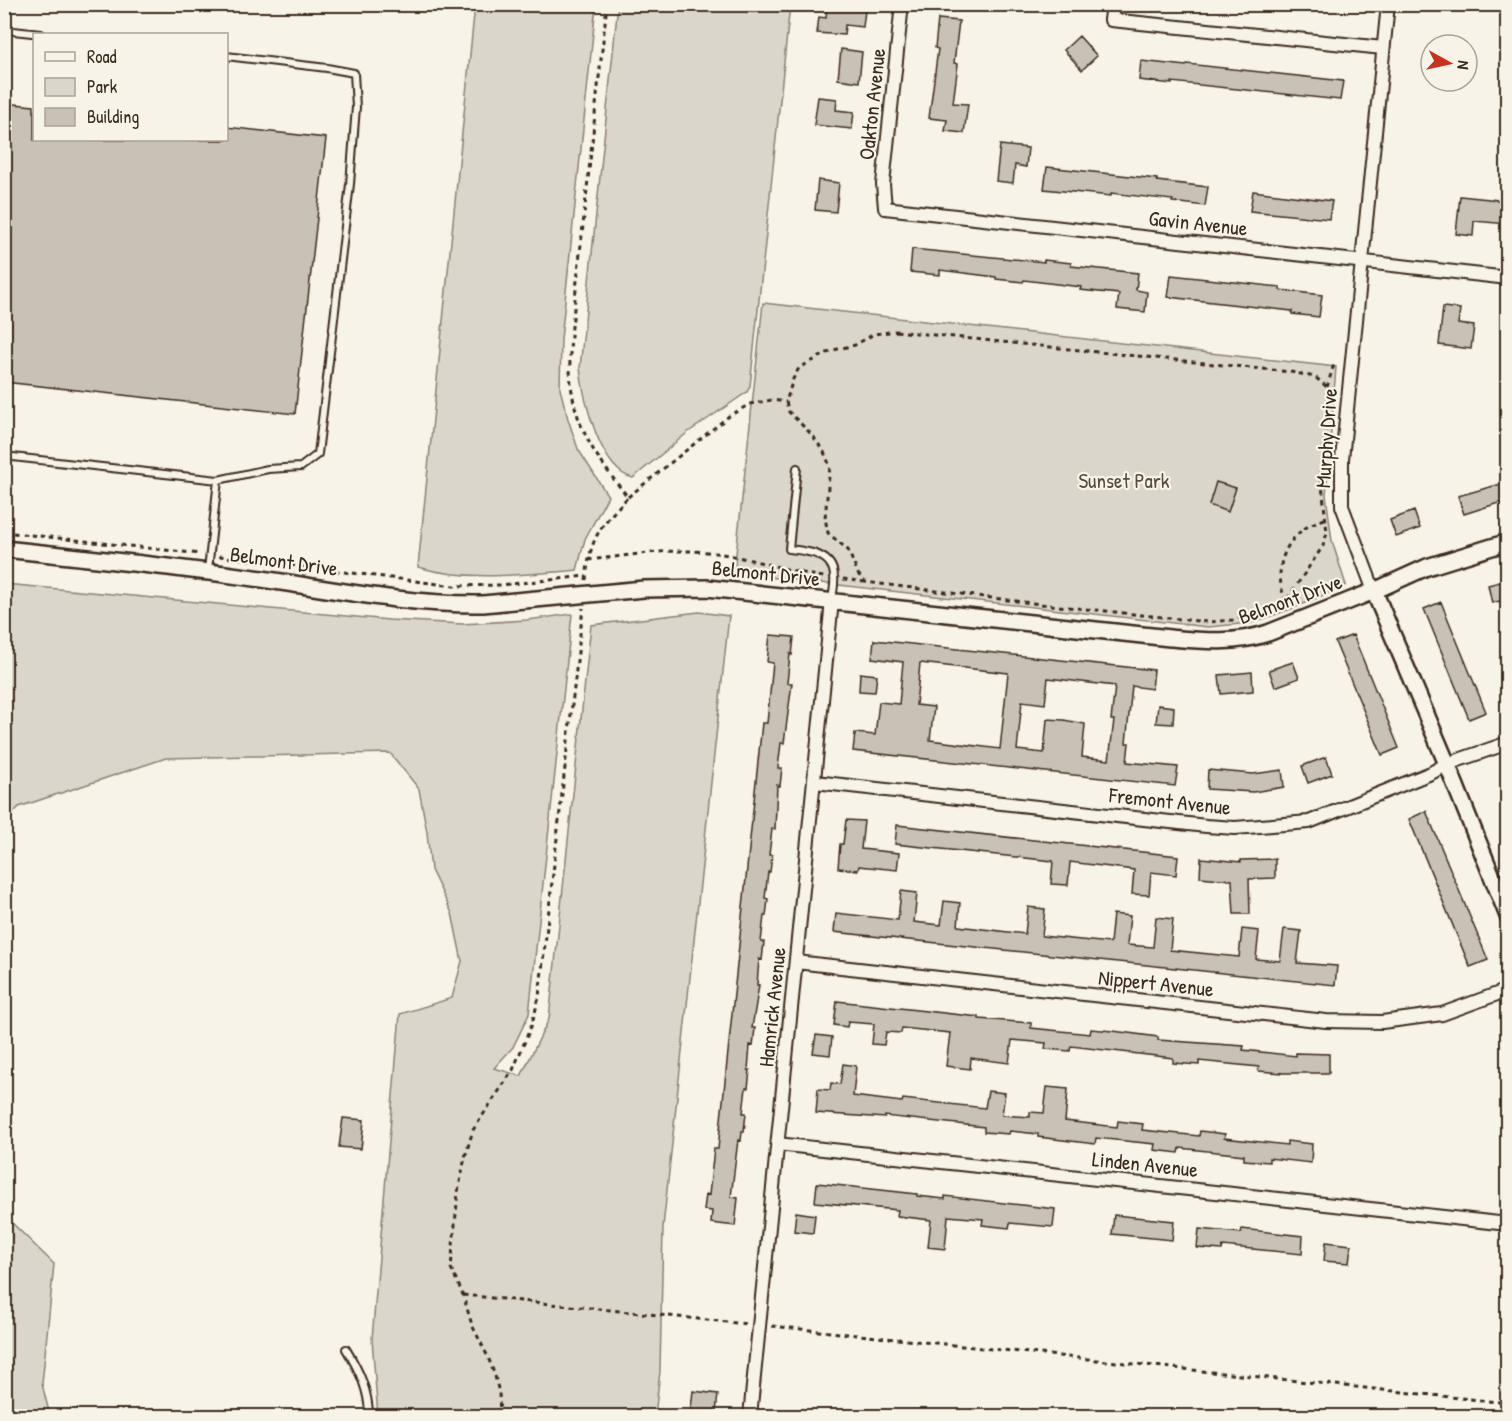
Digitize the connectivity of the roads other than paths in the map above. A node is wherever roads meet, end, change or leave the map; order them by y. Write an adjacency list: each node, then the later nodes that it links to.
1 (902, 4): 8 (street, Oakton Avenue)
2 (1113, 4): 6 (street)
3 (1388, 4): 6 (street, Murphy Drive)
4 (4, 30): 5 (lane)
5 (33, 33)
6 (1383, 48): 9 (street, Murphy Drive)
7 (228, 56): 13 (lane)
8 (885, 208): 9 (street, Gavin Avenue)
9 (1362, 261): 10 (street, Gavin Avenue); 17 (street, Murphy Drive)
10 (1508, 278)
11 (4, 456): 13 (lane)
12 (797, 468): 18 (lane)
13 (218, 480): 16 (lane)
14 (1508, 542): 17 (street, Belmont Drive)
15 (4, 549): 16 (street, Belmont Drive)
16 (208, 572): 18 (street, Belmont Drive)
17 (1374, 591): 18 (street, Belmont Drive); 20 (street, Murphy Drive)
18 (832, 601): 21 (street, Hamrick Avenue)
19 (1508, 743): 20 (street, Fremont Avenue)
20 (1447, 765): 21 (street, Fremont Avenue); 22 (street, Murphy Drive)
21 (815, 782): 23 (street, Hamrick Avenue)
22 (1508, 916)
23 (796, 962): 24 (street, Nippert Avenue); 25 (street, Hamrick Avenue)
24 (1508, 990)
25 (777, 1144): 26 (street, Linden Avenue); 29 (street, Hamrick Avenue)
26 (1508, 1224)
27 (346, 1349): 28 (lane)
28 (369, 1416)
29 (750, 1416)

